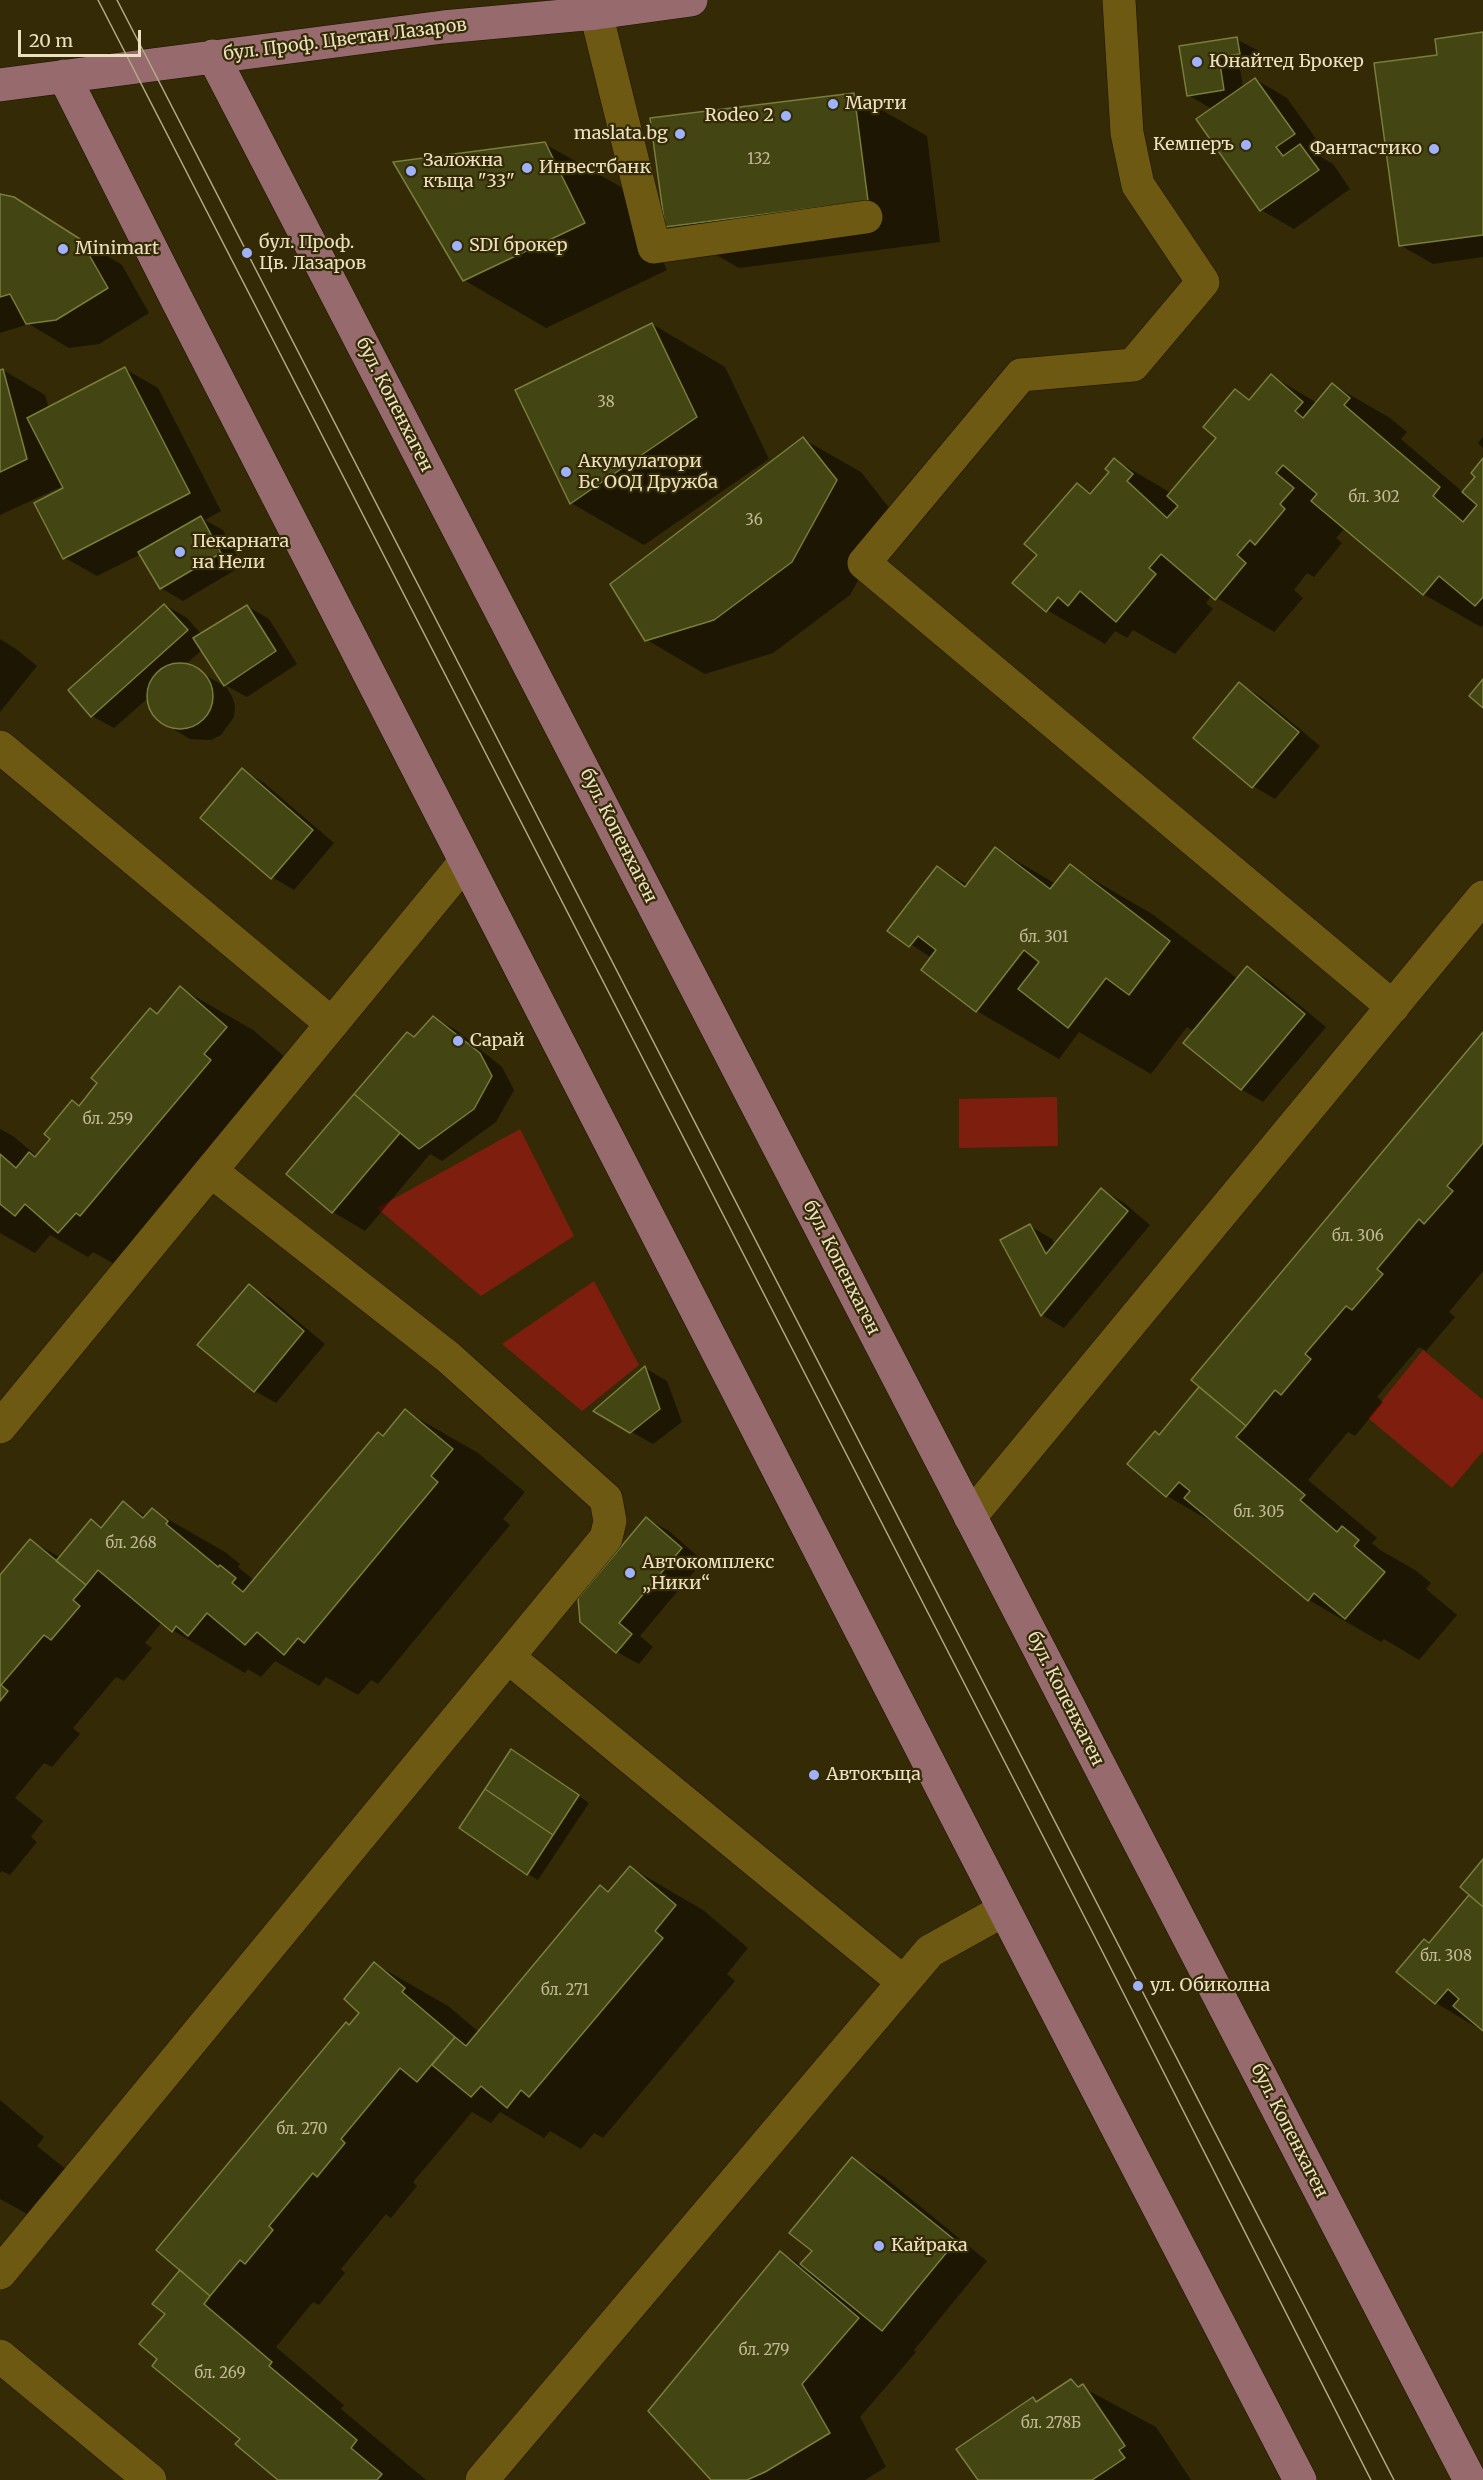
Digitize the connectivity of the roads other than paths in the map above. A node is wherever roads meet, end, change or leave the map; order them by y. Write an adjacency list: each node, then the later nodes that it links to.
1 (691, 0): 3 (main road, бул. Проф. Цветан Лазаров)
2 (1119, 0): 11 (street)
3 (596, 13): 4 (main road, бул. Проф. Цветан Лазаров); 7 (street)
4 (213, 56): 5 (main road, бул. Проф. Цветан Лазаров); 15 (main road, бул. Копенхаген)
5 (64, 76): 6 (main road, бул. Проф. Цветан Лазаров); 9 (main road)
6 (0, 85)
7 (866, 217)
8 (0, 747): 12 (street)
9 (465, 862): 12 (street); 17 (main road)
10 (1483, 897): 11 (street)
11 (1393, 1007): 15 (street)
12 (332, 1024): 13 (street)
13 (211, 1171): 14 (street); 16 (street)
14 (0, 1427)
15 (970, 1517): 24 (main road, бул. Копенхаген)
16 (508, 1657): 18 (street); 19 (street)
17 (1004, 1910): 18 (street); 23 (main road)
18 (902, 1982): 22 (street)
19 (0, 2273)
20 (0, 2356): 21 (street)
21 (150, 2480)
22 (482, 2480)
23 (1299, 2480)
24 (1470, 2480)

